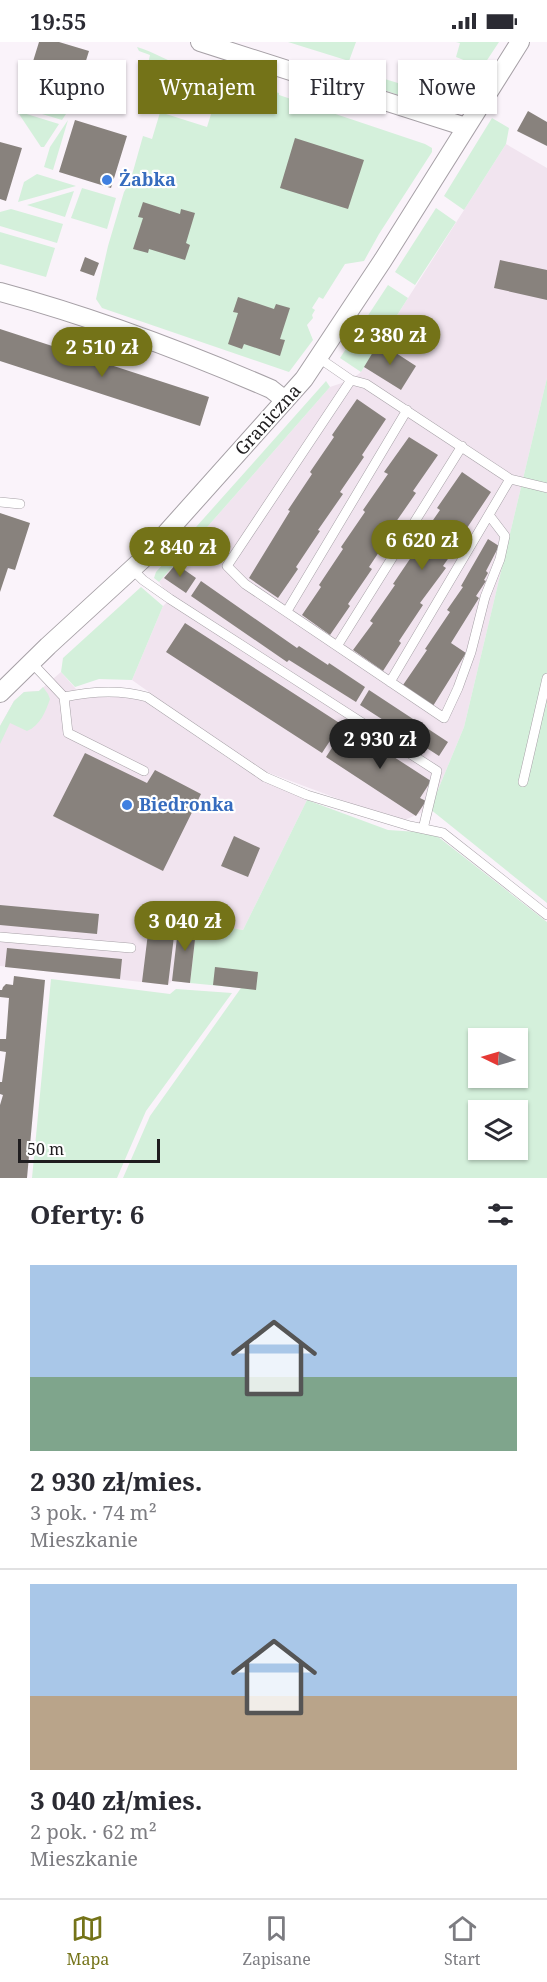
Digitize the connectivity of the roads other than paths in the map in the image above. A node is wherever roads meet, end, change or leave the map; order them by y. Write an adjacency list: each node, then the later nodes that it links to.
1 (200, 42): 3 (street)
2 (520, 42): 3 (street, Graniczna)
3 (465, 127): 5 (street, Graniczna)
4 (0, 292): 7 (street)
5 (319, 358): 6 (lane); 7 (street, Graniczna)
6 (351, 380): 8 (lane); 16 (lane)
7 (285, 400): 15 (street, Graniczna)
8 (407, 410): 9 (lane); 16 (lane)
9 (462, 446): 10 (lane); 17 (lane)
10 (510, 479): 11 (lane); 14 (lane)
11 (547, 488)
12 (0, 502): 13 (lane)
13 (20, 504)
14 (489, 515): 20 (lane); 20 (lane)
15 (132, 569): 18 (street, Graniczna); 25 (lane)
16 (287, 611): 17 (lane)
17 (337, 646): 20 (lane)
18 (30, 662): 21 (street, Graniczna); 22 (lane)
19 (547, 678): 24 (lane)
20 (390, 682)
21 (0, 693)
22 (64, 697): 23 (lane); 25 (lane)
23 (144, 771)
24 (524, 782)
25 (423, 829): 26 (lane)
26 (547, 915)
27 (0, 936): 28 (lane)
28 (131, 948)

